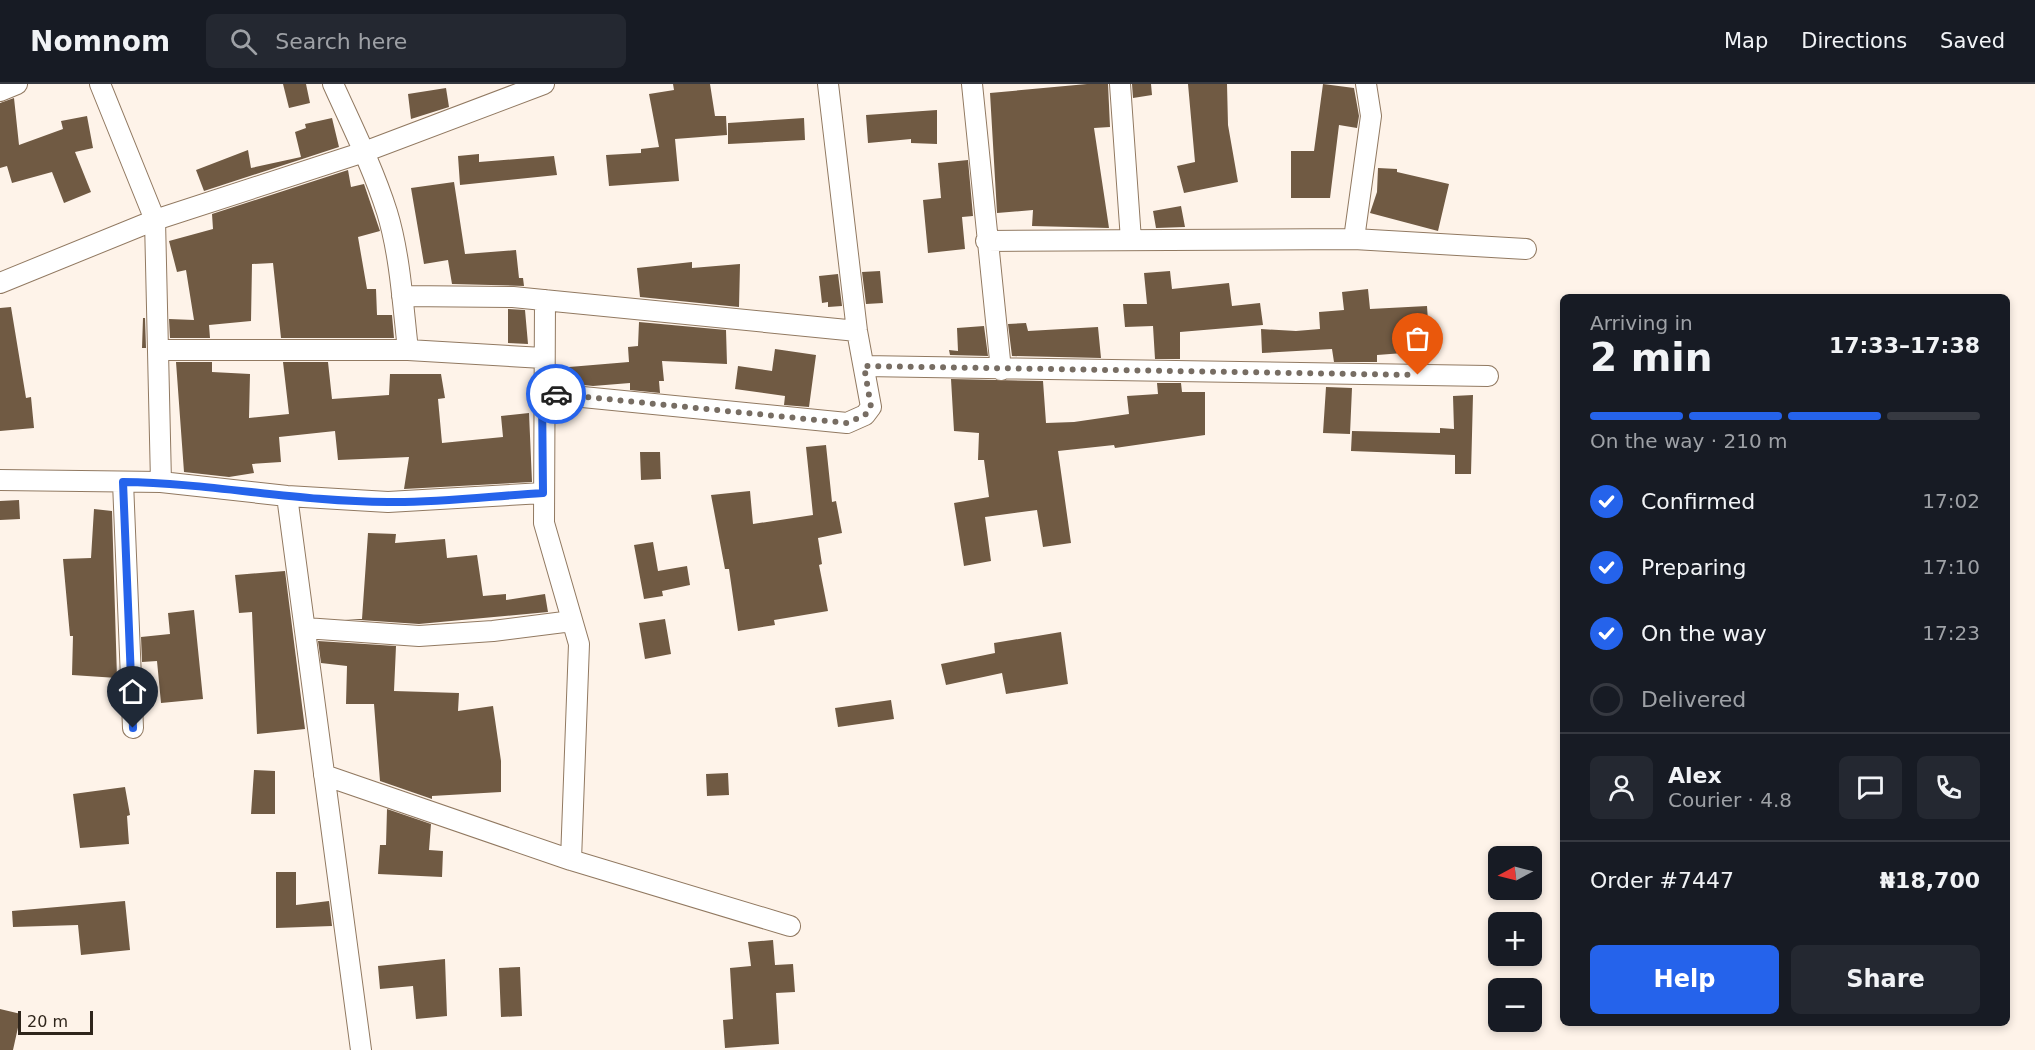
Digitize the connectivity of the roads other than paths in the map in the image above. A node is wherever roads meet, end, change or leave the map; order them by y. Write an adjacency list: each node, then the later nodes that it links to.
1 (18, 84): 9 (street)
2 (100, 84): 11 (street)
3 (333, 84): 10 (street)
4 (544, 84): 10 (street)
5 (828, 84): 19 (street)
6 (972, 84): 14 (street)
7 (1120, 84): 13 (street)
8 (1365, 84): 12 (street)
9 (0, 91)
10 (364, 152): 11 (street); 17 (street)
11 (155, 220): 16 (street); 20 (street)
12 (1354, 239): 13 (street); 15 (street)
13 (1131, 240): 14 (street)
14 (986, 241): 24 (street)
15 (1526, 249)
16 (0, 283)
17 (402, 296): 18 (street); 21 (street)
18 (544, 300): 19 (street); 22 (street)
19 (857, 331): 23 (street)
20 (158, 350): 21 (street); 29 (street)
21 (408, 350): 22 (street)
22 (543, 358): 26 (street)
23 (864, 366): 24 (street); 26 (street)
24 (1001, 370): 25 (street)
25 (1488, 376)
26 (542, 393): 30 (street)
27 (0, 480): 28 (street)
28 (123, 482): 29 (street); 34 (street)
29 (161, 482): 31 (street)
30 (543, 493): 31 (street); 32 (street)
31 (287, 496): 33 (street)
32 (572, 621): 33 (street); 36 (street)
33 (305, 628): 35 (street)
34 (133, 728)
35 (324, 775): 36 (street); 38 (street)
36 (571, 860): 37 (street)
37 (790, 926)
38 (361, 1050)

